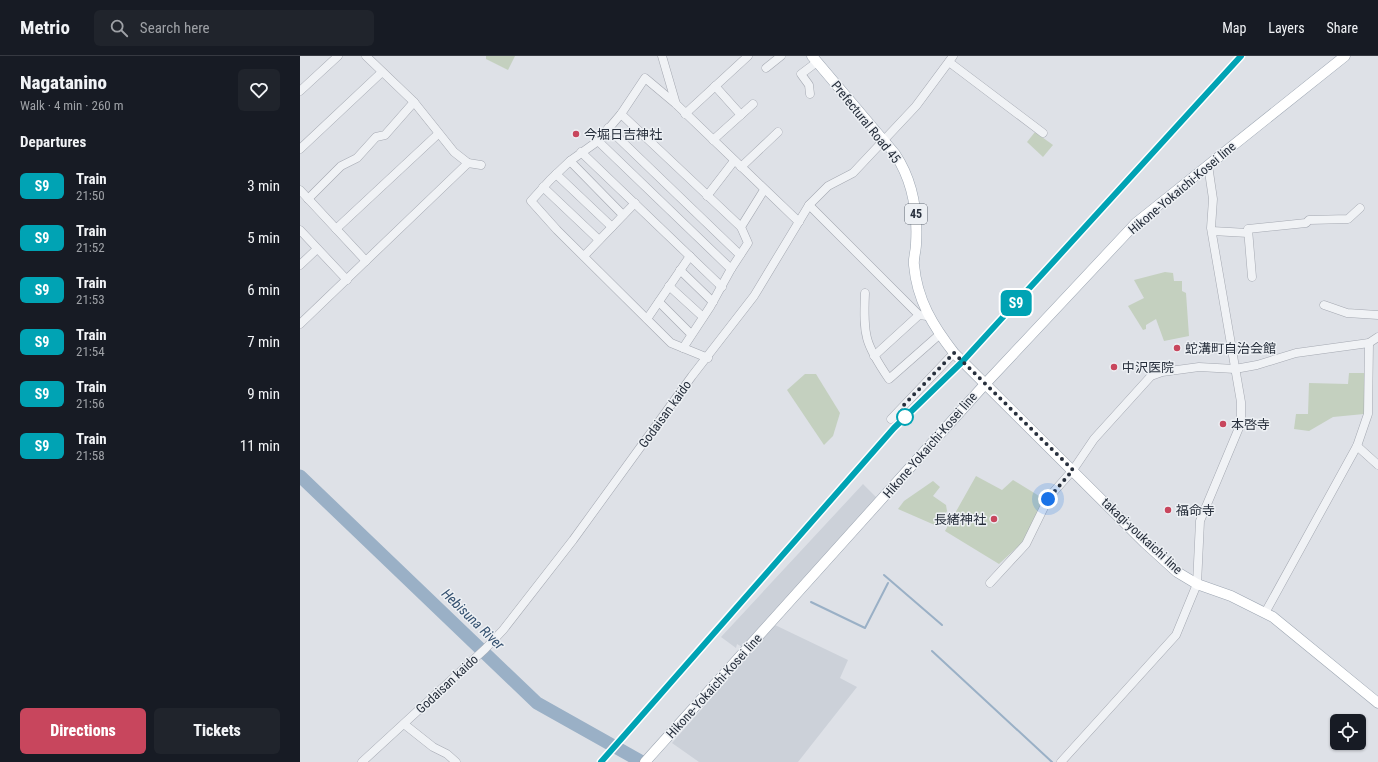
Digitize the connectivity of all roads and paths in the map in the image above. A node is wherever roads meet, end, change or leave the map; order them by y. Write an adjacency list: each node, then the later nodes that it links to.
1 (338, 56): 12 (street)
2 (366, 56): 10 (street)
3 (662, 56): 15 (street)
4 (748, 56): 11 (street)
5 (781, 56): 9 (street)
6 (1345, 56): 33 (main road, Hikone-Yokaichi-Kosei line)
7 (815, 59): 13 (street); 26 (main road, Prefectural Road 45 / 45)
8 (951, 59): 22 (street); 26 (street, Godaisan kaido)
9 (766, 68)
10 (382, 72): 14 (street); 27 (street)
11 (716, 86): 18 (street); 19 (street)
12 (300, 91)
13 (810, 94)
14 (414, 102): 23 (street); 40 (street)
15 (676, 104): 17 (street); 18 (street)
16 (753, 104): 19 (street)
17 (621, 114): 20 (street); 39 (street)
18 (685, 114): 24 (street)
19 (741, 115): 24 (street)
20 (608, 128): 25 (street); 54 (street)
21 (778, 132): 34 (street)
22 (1043, 133)
23 (438, 134): 31 (street); 48 (street)
24 (713, 140): 30 (street)
25 (598, 141): 28 (street); 59 (street)
26 (883, 141): 42 (street, Godaisan kaido); 69 (main road, Prefectural Road 45 / 45)
27 (300, 149)
28 (581, 152): 29 (street); 41 (street)
29 (570, 161): 35 (street); 44 (street)
30 (734, 161): 34 (street); 39 (street)
31 (468, 163): 32 (street); 57 (street)
32 (481, 165)
33 (1208, 165): 50 (street); 83 (main road, Hikone-Yokaichi-Kosei line)
34 (741, 167): 38 (street)
35 (556, 174): 36 (street); 46 (street)
36 (543, 187): 52 (street); 55 (street)
37 (300, 190): 40 (street)
38 (764, 190): 45 (street); 47 (street)
39 (707, 196): 47 (street)
40 (308, 199): 48 (street)
41 (635, 203): 44 (street); 56 (street)
42 (809, 205): 45 (street, Godaisan kaido); 69 (street)
43 (1360, 208): 51 (street)
44 (624, 215): 46 (street)
45 (799, 222): 81 (street, Godaisan kaido)
46 (612, 227): 52 (street)
47 (741, 227): 54 (street)
48 (336, 229): 57 (street)
49 (300, 230): 53 (street)
50 (1212, 231): 51 (street); 82 (street)
51 (1248, 233): 61 (street)
52 (599, 240): 55 (street)
53 (317, 249): 58 (street); 62 (street)
54 (740, 255): 59 (street)
55 (584, 256): 72 (street)
56 (690, 256): 60 (street); 64 (street)
57 (366, 261): 62 (street)
58 (300, 265)
59 (731, 269): 64 (street)
60 (680, 270): 63 (street); 67 (street)
61 (1252, 277)
62 (347, 280): 73 (street)
63 (669, 286): 66 (street); 71 (street)
64 (722, 287): 67 (street)
65 (865, 293): 80 (street)
66 (658, 302): 72 (street); 74 (street)
67 (713, 302): 71 (street)
68 (1324, 305): 70 (street)
69 (923, 315): 75 (main road, Prefectural Road 45 / 45); 80 (street)
70 (1378, 315)
71 (703, 317): 74 (street)
72 (647, 319): 78 (street)
73 (300, 324)
74 (691, 334): 78 (street)
75 (939, 335): 79 (main road, Prefectural Road 45 / 45); 80 (street)
76 (1378, 338): 77 (street)
77 (1368, 343): 82 (street); 85 (street)
78 (683, 348): 81 (street)
79 (954, 353): 83 (main road, Prefectural Road 45 / 45); 84 (street)
80 (874, 356)
81 (708, 358): 92 (street, Godaisan kaido)
82 (1235, 369): 87 (street); 89 (street)
83 (986, 383): 87 (main road, takagi-youkaichi line); 93 (main road, Hikone-Yokaichi-Kosei line)
84 (891, 419)
85 (1357, 446): 86 (street); 90 (street)
86 (1378, 465)
87 (1073, 470): 88 (street); 89 (main road, takagi-youkaichi line)
88 (990, 584)
89 (1197, 584): 90 (main road, takagi-youkaichi line); 96 (street)
90 (1265, 613): 91 (main road, takagi-youkaichi line)
91 (1378, 703)
92 (404, 724): 94 (street, Godaisan kaido); 95 (street)
93 (646, 761)
94 (362, 762)
95 (456, 762)
96 (1061, 762)

